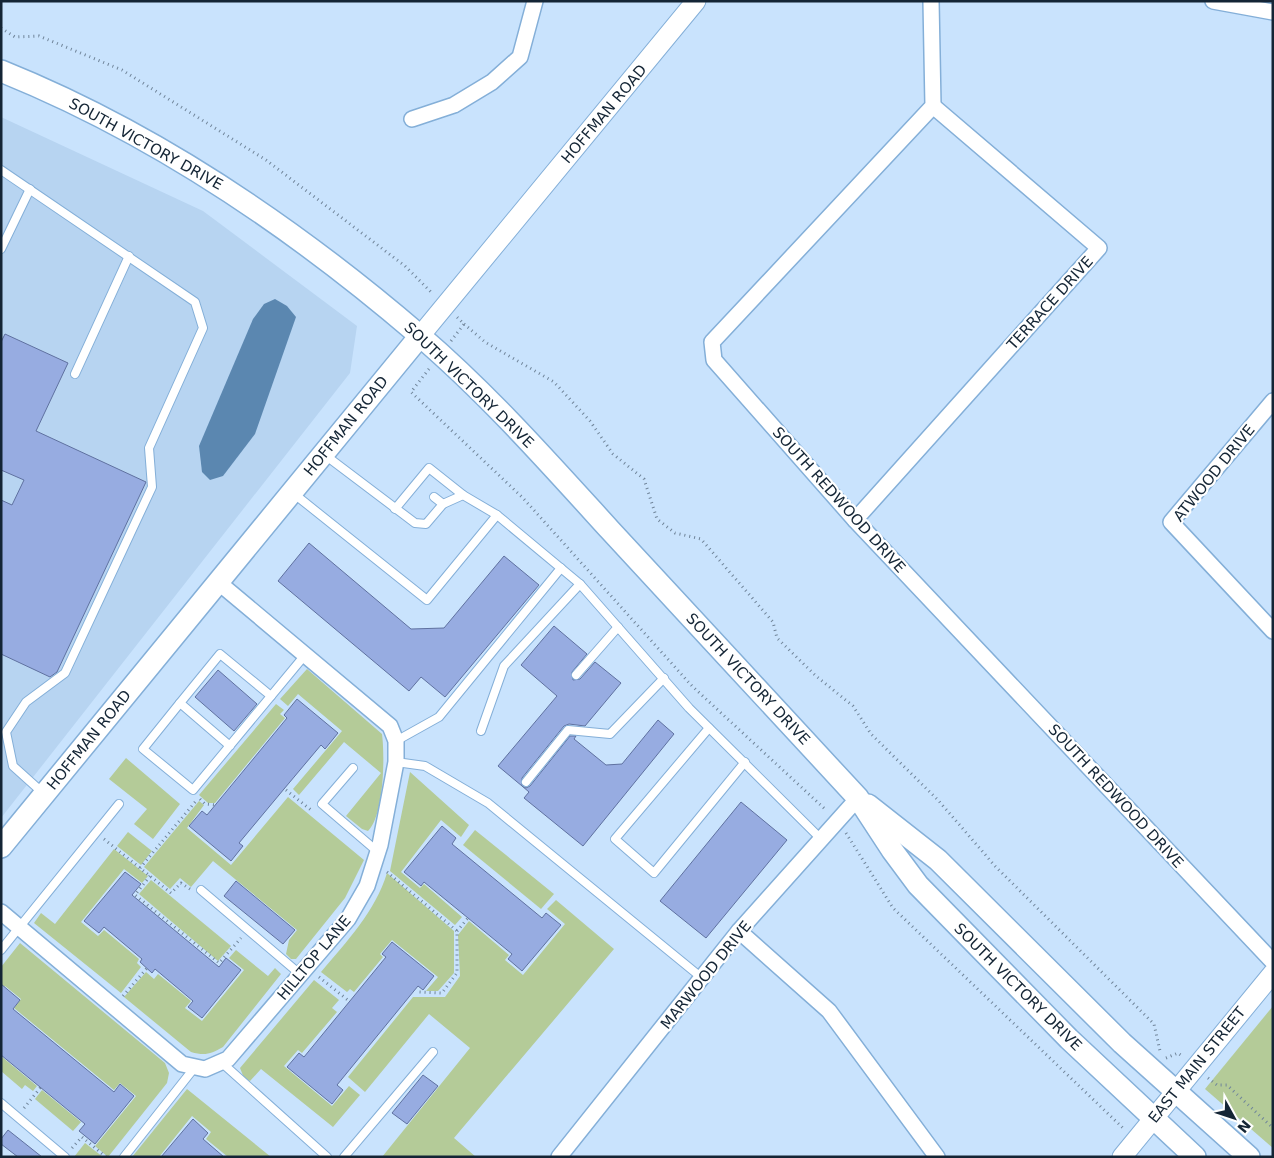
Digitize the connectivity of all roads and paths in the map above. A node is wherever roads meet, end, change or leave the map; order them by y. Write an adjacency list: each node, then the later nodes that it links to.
1 (535, 1): 9 (street)
2 (931, 1): 8 (street)
3 (1213, 1): 5 (street)
4 (692, 3): 14 (street, HOFFMAN ROAD)
5 (1273, 12)
6 (1, 28): 14 (path)
7 (1, 71): 16 (main road, SOUTH VICTORY DRIVE)
8 (932, 106): 27 (street, SOUTH REDWOOD DRIVE); 27 (street, TERRACE DRIVE)
9 (412, 119)
10 (1, 170): 11 (lane)
11 (30, 189): 12 (lane); 13 (lane)
12 (1, 249)
13 (129, 256): 18 (lane); 46 (lane)
14 (445, 306): 15 (path); 16 (street, HOFFMAN ROAD)
15 (464, 324): 17 (path); 76 (path)
16 (420, 336): 17 (main road, SOUTH VICTORY DRIVE); 20 (main road, HOFFMAN ROAD)
17 (441, 355): 47 (main road, SOUTH VICTORY DRIVE); 50 (path)
18 (75, 374)
19 (1273, 401): 32 (street, ATWOOD DRIVE)
20 (323, 454): 21 (main road, HOFFMAN ROAD); 25 (lane)
21 (291, 492): 26 (lane); 29 (main road, HOFFMAN ROAD)
22 (463, 495): 24 (lane); 25 (lane); 26 (lane)
23 (434, 497): 24 (lane)
24 (443, 504): 25 (lane)
25 (395, 509)
26 (497, 515): 28 (lane)
27 (855, 520): 65 (street, SOUTH REDWOOD DRIVE)
28 (561, 568): 30 (lane); 40 (lane)
29 (218, 582): 33 (street); 46 (main road, HOFFMAN ROAD)
30 (580, 584): 31 (lane); 39 (lane)
31 (618, 627): 34 (lane); 35 (lane)
32 (1273, 631)
33 (305, 655): 36 (lane); 40 (street)
34 (576, 675)
35 (664, 678): 38 (lane); 45 (lane)
36 (271, 696): 37 (lane); 41 (lane)
37 (180, 703): 41 (lane); 41 (lane)
38 (709, 728): 43 (lane); 43 (lane)
39 (481, 731)
40 (396, 741): 42 (street, HILLTOP LANE)
41 (230, 746)
42 (396, 762): 54 (street, HILLTOP LANE); 69 (lane)
43 (745, 762): 52 (lane)
44 (353, 768): 54 (lane)
45 (526, 782)
46 (44, 794): 53 (main road, HOFFMAN ROAD)
47 (858, 798): 50 (street, MARWOOD DRIVE); 78 (main road, SOUTH VICTORY DRIVE); 81 (main road, SOUTH VICTORY DRIVE)
48 (119, 804): 51 (lane)
49 (216, 804): 55 (path)
50 (838, 820): 52 (street, MARWOOD DRIVE); 83 (path)
51 (96, 833): 55 (path); 60 (lane)
52 (821, 839): 63 (street, MARWOOD DRIVE)
53 (1, 847)
54 (376, 857): 62 (path); 67 (street, HILLTOP LANE)
55 (140, 868): 56 (path)
56 (150, 876): 57 (path); 61 (path)
57 (201, 890): 61 (lane)
58 (1, 912): 60 (street)
59 (468, 918): 62 (path)
60 (21, 928): 64 (lane); 72 (street)
61 (248, 930): 67 (lane)
62 (457, 931): 70 (path)
63 (740, 932): 69 (street, MARWOOD DRIVE); 90 (street)
64 (1, 950)
65 (1273, 962)
66 (146, 968): 72 (path)
67 (304, 971): 71 (path); 74 (street, HILLTOP LANE)
68 (1273, 973): 76 (street, EAST MAIN STREET)
69 (702, 978): 89 (street, MARWOOD DRIVE)
70 (419, 992)
71 (349, 1001)
72 (114, 1006): 75 (street)
73 (433, 1052): 88 (lane)
74 (221, 1062): 75 (street, HILLTOP LANE); 87 (lane)
75 (195, 1067): 86 (lane)
76 (1196, 1067): 78 (street, EAST MAIN STREET); 82 (path)
77 (41, 1087): 80 (path)
78 (1176, 1092): 81 (street, EAST MAIN STREET); 93 (main road, SOUTH VICTORY DRIVE)
79 (1, 1103): 80 (lane)
80 (17, 1116): 84 (lane)
81 (1153, 1119): 83 (street, EAST MAIN STREET); 92 (main road, SOUTH VICTORY DRIVE)
82 (1273, 1128)
83 (1135, 1140): 91 (street, EAST MAIN STREET)
84 (65, 1157): 85 (path)
85 (106, 1157)
86 (124, 1157)
87 (327, 1157)
88 (344, 1157)
89 (559, 1157)
90 (937, 1157)
91 (1122, 1157)
92 (1195, 1157)
93 (1249, 1157)

